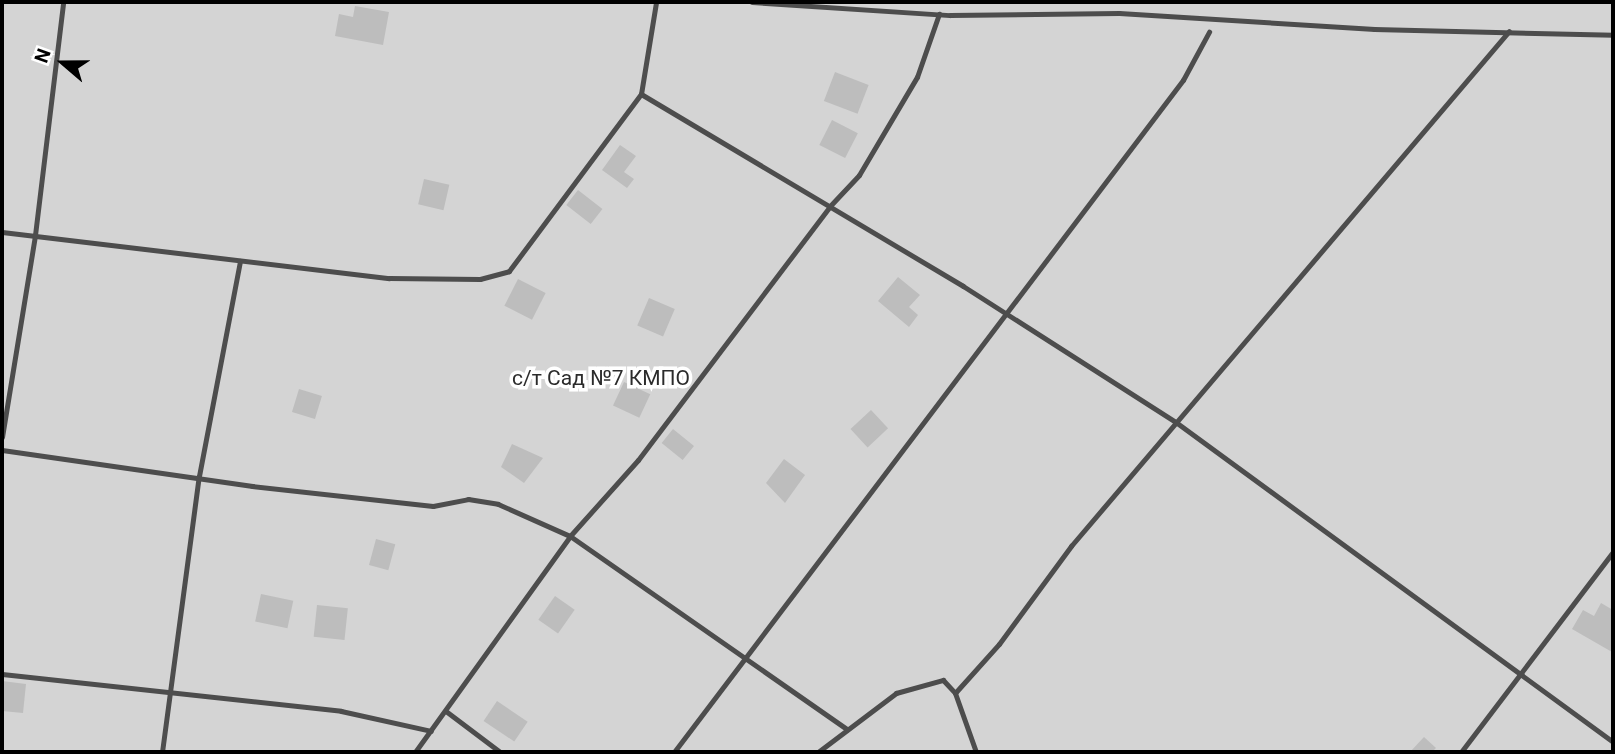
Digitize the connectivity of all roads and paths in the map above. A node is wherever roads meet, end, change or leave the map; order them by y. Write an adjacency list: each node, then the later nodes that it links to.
1 (63, 2): 11 (lane)
2 (656, 2): 8 (lane)
3 (752, 2): 4 (lane)
4 (939, 14): 6 (lane); 9 (lane)
5 (1209, 32): 13 (lane)
6 (1508, 32): 7 (lane); 14 (lane)
7 (1613, 35)
8 (641, 94): 9 (lane); 12 (lane)
9 (829, 206): 13 (lane); 18 (lane)
10 (2, 232): 11 (lane)
11 (36, 235): 12 (lane); 15 (lane)
12 (240, 261): 17 (lane)
13 (1006, 313): 14 (lane); 20 (lane)
14 (1177, 423): 21 (lane); 24 (lane)
15 (2, 437)
16 (2, 450): 17 (lane)
17 (199, 476): 18 (lane); 23 (lane)
18 (570, 536): 20 (lane); 25 (lane)
19 (1613, 552): 21 (lane)
20 (750, 656): 26 (lane); 32 (lane)
21 (1521, 673): 28 (lane); 35 (lane)
22 (2, 674): 23 (lane)
23 (168, 689): 27 (lane); 29 (lane)
24 (955, 693): 26 (lane); 34 (lane)
25 (447, 712): 27 (lane); 31 (lane)
26 (847, 729): 33 (lane)
27 (431, 731): 30 (lane)
28 (1613, 742)
29 (162, 752)
30 (415, 752)
31 (500, 752)
32 (674, 752)
33 (818, 752)
34 (976, 752)
35 (1461, 752)

